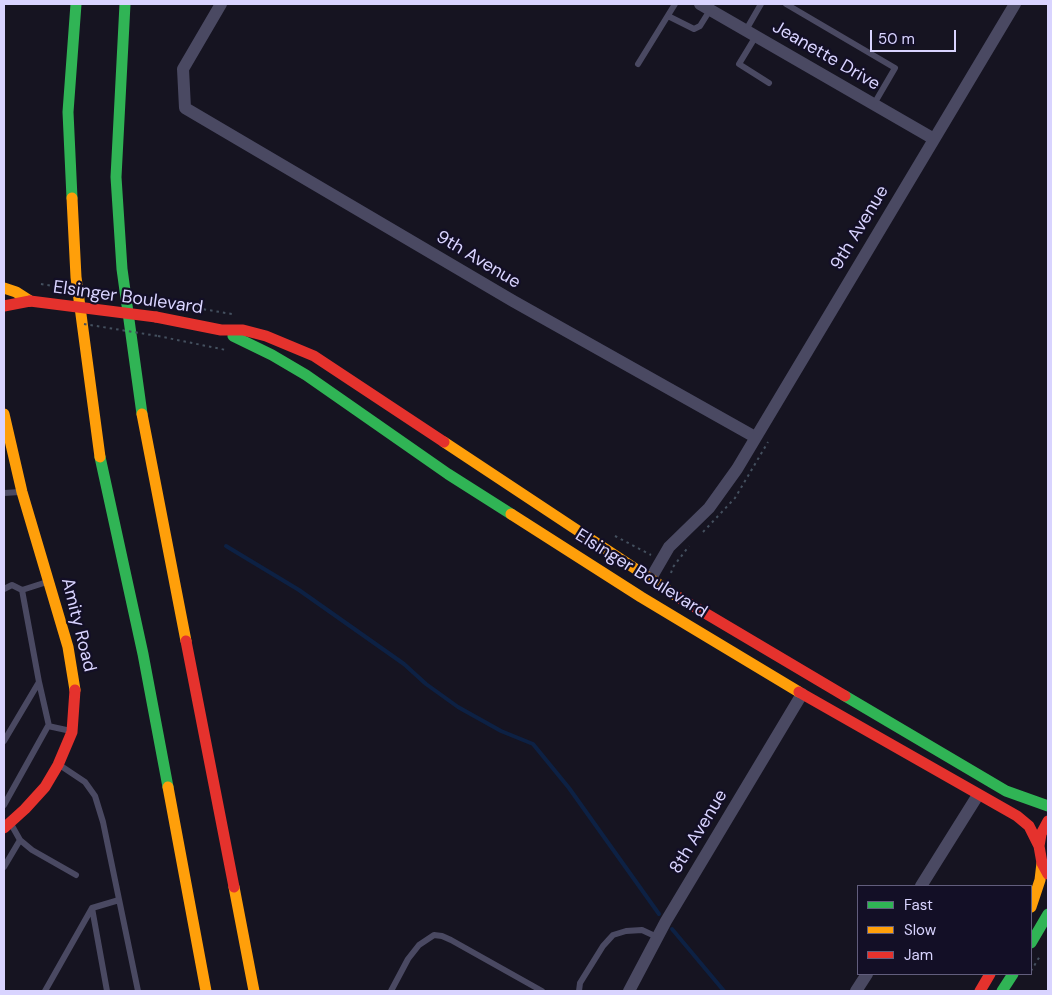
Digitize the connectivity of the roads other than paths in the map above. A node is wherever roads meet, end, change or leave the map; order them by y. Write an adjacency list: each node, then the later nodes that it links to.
1 (76, 4): 60 (main road)
2 (125, 4): 61 (main road)
3 (221, 4): 20 (street, 9th Avenue)
4 (675, 4): 9 (lane)
5 (761, 4): 10 (lane)
6 (786, 4): 13 (lane)
7 (1015, 4): 14 (street, 9th Avenue)
8 (705, 7): 9 (lane); 10 (street, Jeanette Drive)
9 (668, 16): 11 (lane)
10 (751, 33): 12 (lane); 13 (street, Jeanette Drive)
11 (638, 64)
12 (769, 83)
13 (874, 104): 14 (street, Jeanette Drive)
14 (934, 139): 20 (street, 9th Avenue)
15 (4, 288): 16 (main road, Elsinger Boulevard)
16 (30, 301): 17 (main road, Elsinger Boulevard); 18 (main road, Elsinger Boulevard, bridge)
17 (4, 306)
18 (221, 330): 21 (main road, Elsinger Boulevard); 24 (main road, Elsinger Boulevard)
19 (4, 414): 22 (main road, Amity Road)
20 (755, 437): 25 (street, 9th Avenue)
21 (448, 474): 24 (main road); 29 (main road, Elsinger Boulevard)
22 (22, 492): 23 (lane); 26 (main road, Amity Road)
23 (4, 493)
24 (550, 514): 25 (main road, Elsinger Boulevard)
25 (651, 578): 29 (main road); 38 (main road, Elsinger Boulevard)
26 (50, 582): 28 (lane); 33 (main road, Amity Road)
27 (4, 589): 28 (lane)
28 (22, 590): 30 (lane)
29 (641, 597): 31 (main road, Elsinger Boulevard)
30 (39, 682): 32 (lane); 34 (lane)
31 (802, 694): 36 (main road, Elsinger Boulevard); 52 (street, 8th Avenue)
32 (49, 726): 33 (lane); 37 (lane)
33 (72, 732): 35 (main road, Amity Road)
34 (4, 741)
35 (58, 765): 40 (main road, Amity Road); 48 (lane)
36 (978, 795): 42 (main road, Elsinger Boulevard); 47 (street)
37 (4, 804)
38 (1048, 806)
39 (1048, 821): 42 (main road)
40 (7, 825): 41 (lane)
41 (20, 840): 44 (lane); 46 (lane)
42 (1040, 846): 43 (main road)
43 (1042, 863): 45 (main road); 49 (main road)
44 (4, 867)
45 (1048, 874)
46 (76, 875)
47 (922, 885)
48 (119, 900): 50 (lane); 59 (lane)
49 (1032, 904)
50 (92, 908): 57 (lane); 58 (lane)
51 (1048, 914): 53 (main road)
52 (657, 938): 64 (lane); 65 (street, 8th Avenue)
53 (1032, 941)
54 (866, 975): 66 (street)
55 (989, 975): 67 (main road)
56 (1011, 975): 68 (main road)
57 (45, 991)
58 (105, 991)
59 (138, 991)
60 (206, 991)
61 (254, 991)
62 (391, 991): 63 (lane)
63 (542, 991)
64 (579, 991)
65 (629, 991)
66 (856, 991)
67 (980, 991)
68 (1002, 991)

